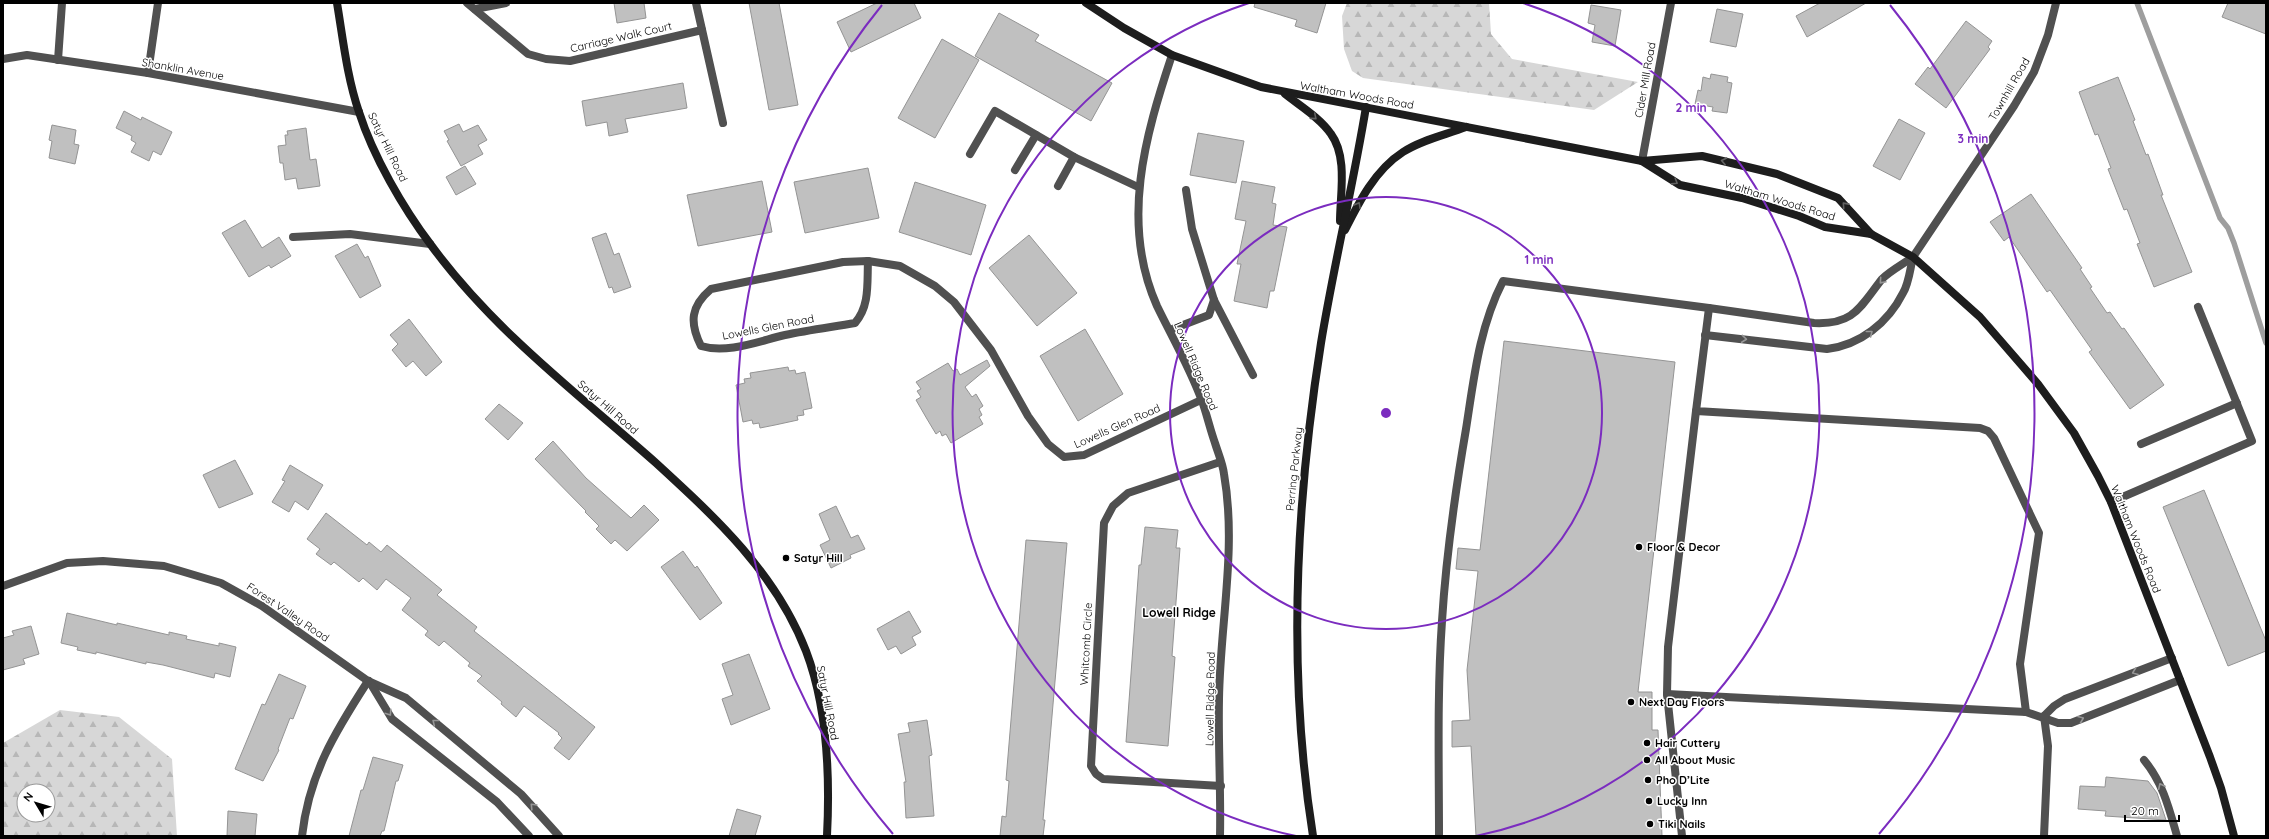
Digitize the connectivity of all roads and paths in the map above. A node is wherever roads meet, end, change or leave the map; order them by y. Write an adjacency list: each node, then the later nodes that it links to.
1 (62, 3): 14 (street)
2 (158, 3): 15 (street)
3 (337, 3): 18 (street, Satyr Hill Road)
4 (467, 3): 10 (street, Carriage Walk Court)
5 (506, 3): 10 (street)
6 (696, 3): 11 (street)
7 (1086, 3): 12 (street, Waltham Woods Road)
8 (1671, 3): 24 (street, Cider Mill Road)
9 (2056, 3): 33 (street, Townhill Road)
10 (474, 9): 11 (street, Carriage Walk Court)
11 (702, 30): 19 (street)
12 (1172, 55): 16 (street, Waltham Woods Road); 27 (street, Lowell Ridge Road)
13 (3, 59): 14 (street, Shanklin Avenue)
14 (58, 60): 15 (street, Shanklin Avenue)
15 (148, 73): 18 (street, Shanklin Avenue)
16 (1284, 93): 17 (street, Waltham Woods Road); 31 (street, one-way to 31)
17 (1366, 107): 20 (street, Waltham Woods Road); 31 (street, Perring Parkway)
18 (359, 112): 32 (street, Satyr Hill Road)
19 (723, 123)
20 (1466, 127): 24 (street, Waltham Woods Road); 31 (street, one-way to 20)
21 (1036, 136): 22 (street); 23 (street); 25 (street)
22 (970, 154)
23 (1074, 156): 26 (street); 27 (street)
24 (1642, 161): 29 (street, Waltham Woods Road, one-way to 29); 29 (street, Waltham Woods Road, one-way to 24)
25 (1015, 170)
26 (1058, 186)
27 (1138, 186): 38 (street, Lowell Ridge Road)
28 (1186, 190): 35 (street)
29 (1871, 234): 33 (street, Waltham Woods Road)
30 (293, 237): 32 (street)
31 (1340, 240): 61 (street, Perring Parkway)
32 (430, 244): 59 (street, Satyr Hill Road)
33 (1913, 258): 37 (street, one-way to 37); 39 (street, one-way to 33); 46 (street, Waltham Woods Road)
34 (868, 261): 34 (street, Lowells Glen Road); 41 (street, Lowells Glen Road)
35 (1214, 300): 38 (street); 40 (street)
36 (2198, 307): 42 (street)
37 (1709, 308): 39 (street); 62 (street)
38 (1170, 330): 41 (street, Lowell Ridge Road)
39 (1705, 335): 43 (street)
40 (1253, 375)
41 (1201, 400): 45 (street, Lowell Ridge Road)
42 (2237, 403): 44 (street); 46 (street)
43 (1696, 411): 51 (street); 52 (street)
44 (2141, 444)
45 (1220, 462): 55 (street, Lowell Ridge Road); 55 (street, Whitcomb Circle)
46 (2112, 502): 48 (street, Waltham Woods Road)
47 (3, 586): 50 (street, Forest Valley Road)
48 (2172, 658): 49 (street, Waltham Woods Road); 53 (street, one-way to 53)
49 (2180, 680): 53 (street, one-way to 49); 66 (street, Waltham Woods Road)
50 (368, 681): 56 (street); 57 (street, Forest Valley Road, one-way to 57); 58 (street, Forest Valley Road, one-way to 50)
51 (1667, 694): 52 (street); 63 (street)
52 (2026, 712): 53 (street)
53 (2044, 716): 64 (street)
54 (2144, 760): 65 (street, one-way to 54)
55 (1221, 786): 60 (street, Lowell Ridge Road)
56 (302, 836)
57 (529, 836)
58 (559, 836)
59 (827, 836)
60 (1220, 836)
61 (1313, 836)
62 (1439, 836)
63 (1682, 836)
64 (2044, 836)
65 (2177, 836)
66 (2234, 836)

